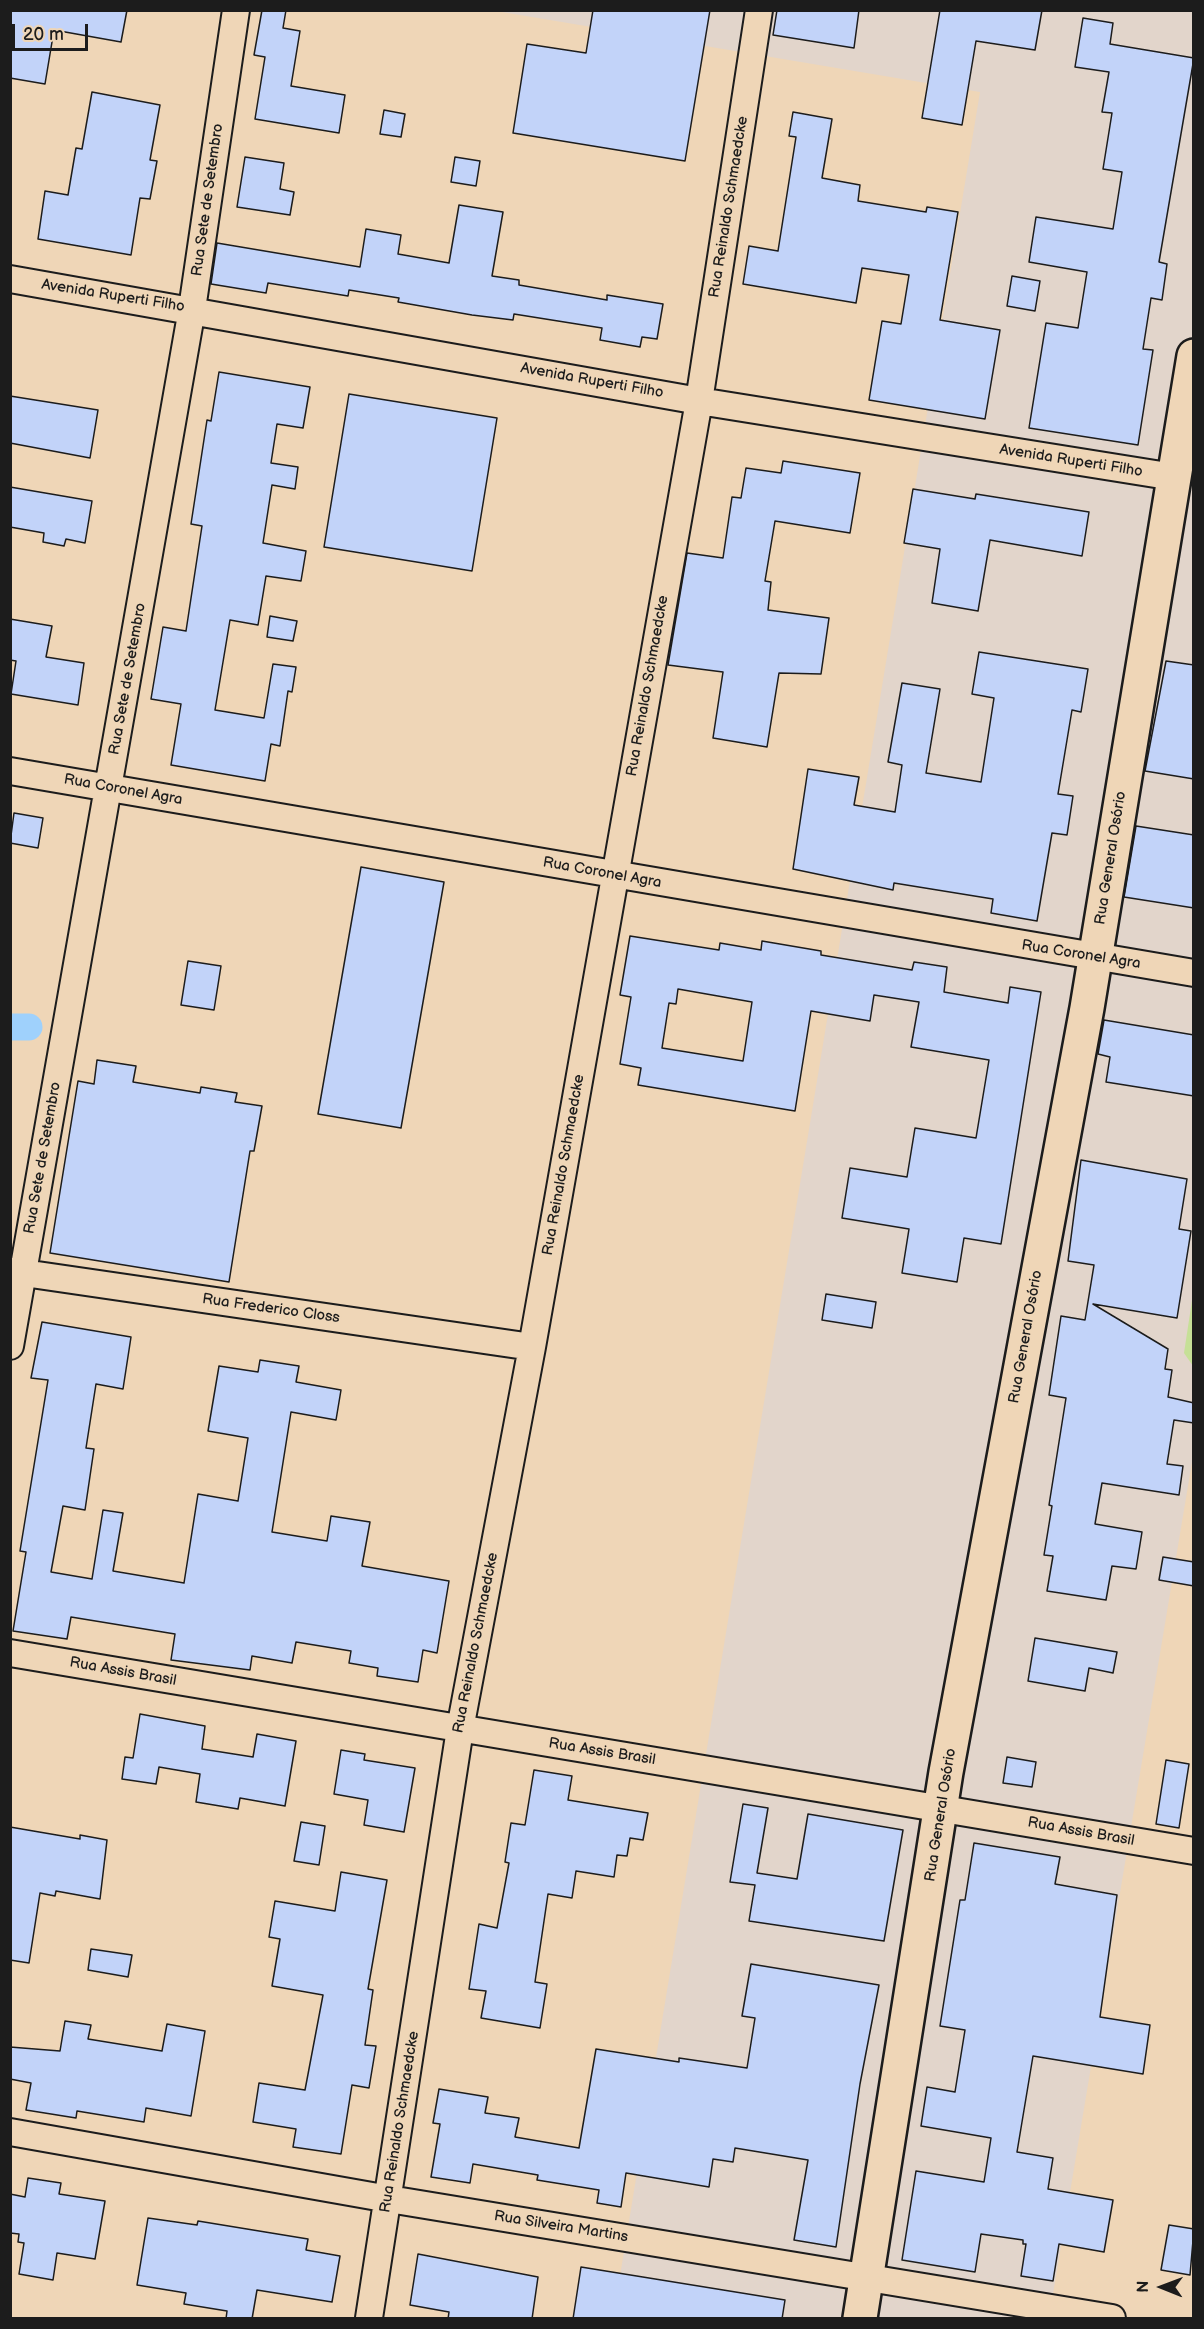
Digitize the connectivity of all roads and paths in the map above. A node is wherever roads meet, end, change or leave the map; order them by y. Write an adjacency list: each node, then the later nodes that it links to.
1 (236, 10): 4 (street, Rua Sete de Setembro)
2 (759, 10): 6 (street, Rua Reinaldo Schmaedcke)
3 (10, 279): 4 (street, Avenida Ruperti Filho)
4 (192, 309): 6 (street, Avenida Ruperti Filho); 9 (street, Rua Sete de Setembro)
5 (1194, 356): 7 (main road, Rua General Osório)
6 (699, 401): 7 (street, Avenida Ruperti Filho); 10 (street, Rua Reinaldo Schmaedcke)
7 (1187, 479): 11 (main road, Rua General Osório)
8 (10, 771): 9 (street, Rua Coronel Agra)
9 (110, 787): 10 (street, Rua Coronel Agra); 13 (street, Rua Sete de Setembro)
10 (615, 875): 11 (street, Rua Coronel Agra); 15 (street, Rua Reinaldo Schmaedcke)
11 (1095, 958): 12 (street, Rua Coronel Agra); 18 (main road, Rua General Osório)
12 (1194, 973)
13 (17, 1272): 14 (street, Rua Sete de Setembro); 15 (street, Rua Frederico Closs)
14 (10, 1346)
15 (532, 1347): 17 (street, Rua Reinaldo Schmaedcke)
16 (10, 1653): 17 (street, Rua Assis Brasil)
17 (460, 1729): 18 (street, Rua Assis Brasil); 21 (street, Rua Reinaldo Schmaedcke)
18 (942, 1808): 19 (street, Rua Assis Brasil); 22 (main road, Rua General Osório)
19 (1194, 1851)
20 (10, 2132): 21 (street, Rua Silveira Martins)
21 (389, 2199): 22 (street, Rua Silveira Martins); 23 (street, Rua Reinaldo Schmaedcke)
22 (867, 2278): 24 (main road, Rua General Osório); 25 (street, Rua Silveira Martins)
23 (369, 2319)
24 (860, 2319)
25 (1112, 2319)

